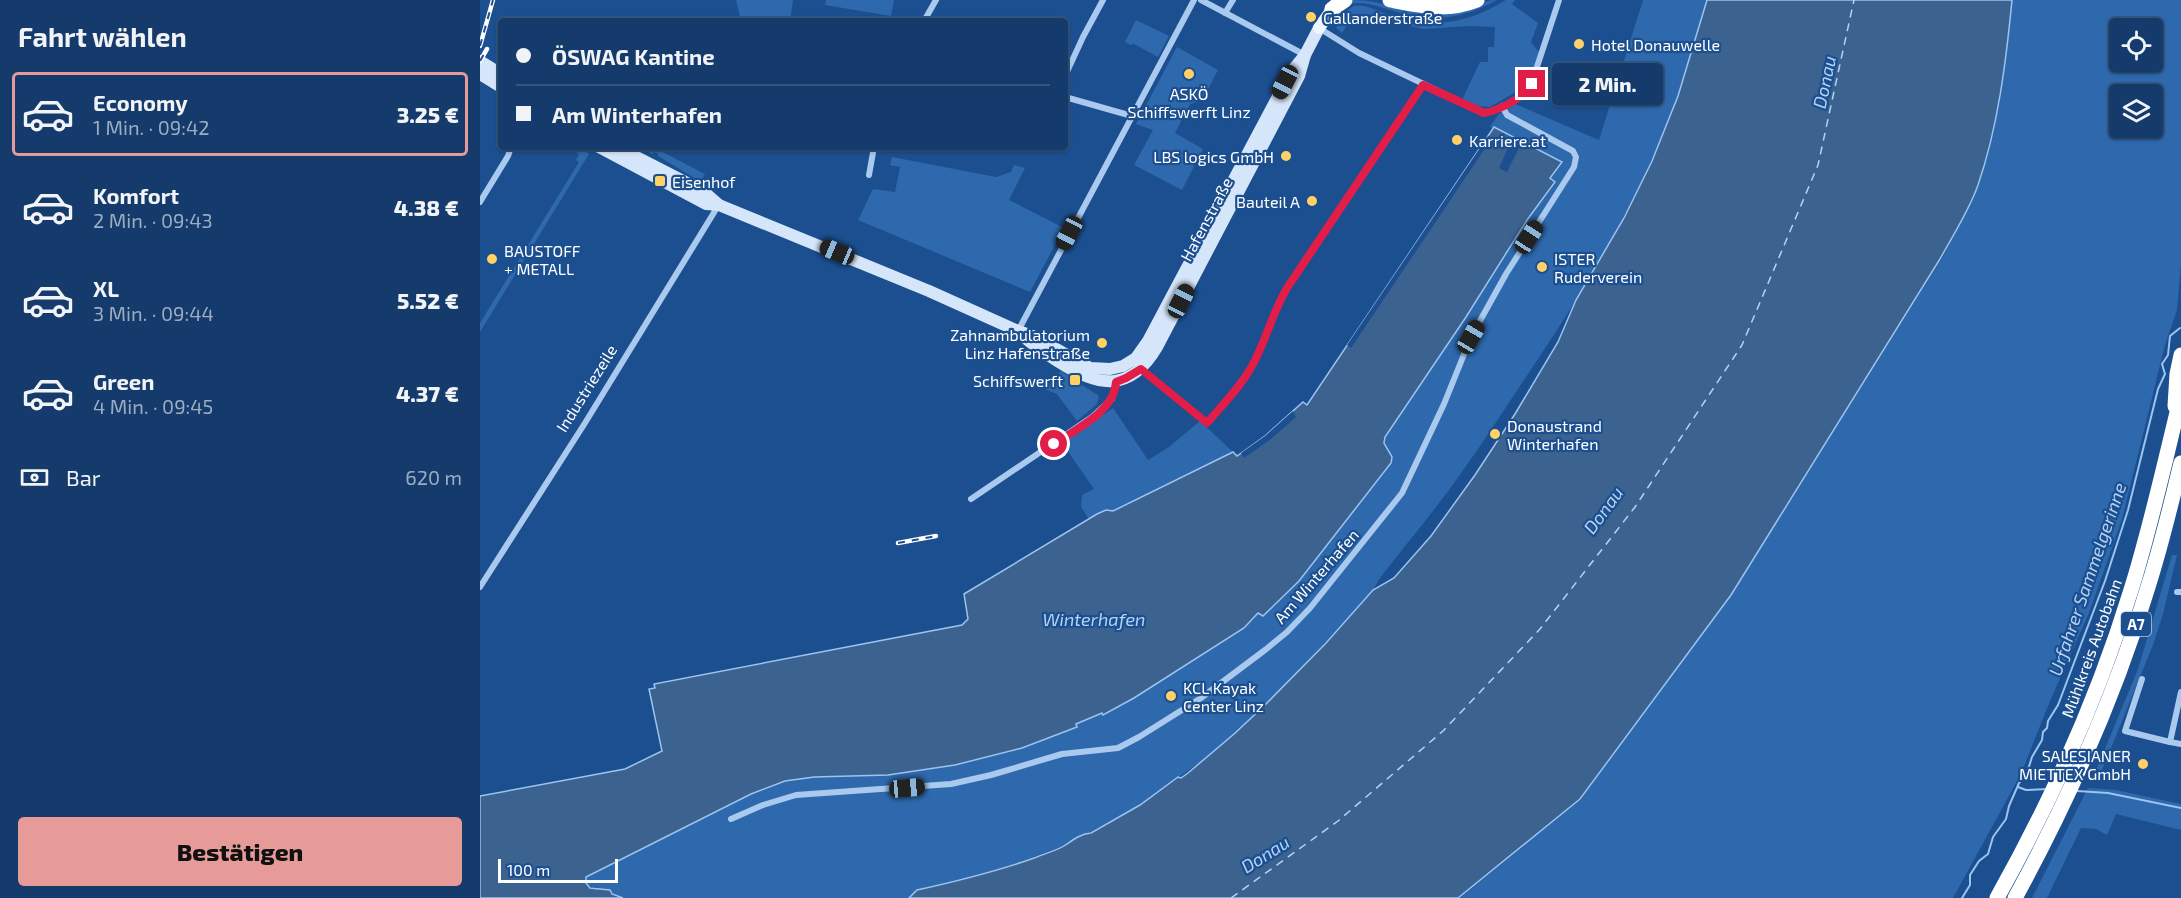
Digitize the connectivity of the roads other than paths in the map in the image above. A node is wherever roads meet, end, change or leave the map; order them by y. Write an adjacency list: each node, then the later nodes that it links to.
1 (936, 0): 11 (street)
2 (1103, 0): 15 (street)
3 (1194, 0): 22 (street)
4 (1201, 0): 10 (street)
5 (1233, 0): 10 (street)
6 (1477, 0): 8 (highway)
7 (1559, 0): 21 (street)
8 (1395, 1)
9 (1336, 2): 12 (main road, Hafenstraße)
10 (1225, 13): 13 (street)
11 (926, 18)
12 (1319, 28): 13 (main road, Hafenstraße); 19 (street)
13 (1305, 55): 32 (main road, Hafenstraße); 33 (main road, Hafenstraße)
14 (480, 61): 16 (main road)
15 (1068, 69)
16 (498, 72)
17 (480, 74): 18 (main road)
18 (498, 85)
19 (1423, 85): 21 (street); 33 (street)
20 (1068, 99): 22 (street)
21 (1502, 106): 47 (street, Am Winterhafen)
22 (1132, 116): 30 (street)
23 (511, 150): 28 (street)
24 (605, 150): 29 (main road)
25 (623, 150): 29 (main road)
26 (873, 150): 27 (street)
27 (869, 175)
28 (480, 202)
29 (719, 205): 30 (main road); 40 (street, Industriezeile)
30 (1018, 331): 32 (main road); 34 (main road)
31 (2181, 355): 36 (highway)
32 (1115, 369): 34 (street)
33 (1141, 369): 34 (main road, Hafenstraße)
34 (1116, 382): 38 (street)
35 (2181, 396): 36 (highway, Mühlkreis Autobahn / A7)
36 (2174, 425): 46 (highway, Mühlkreis Autobahn / A7)
37 (2181, 463): 45 (highway, Mühlkreis Autobahn / A7)
38 (971, 499)
39 (2181, 504): 45 (highway)
40 (480, 587)
41 (2142, 679): 43 (street)
42 (2181, 692): 43 (street)
43 (2170, 742): 44 (street)
44 (2181, 744)
45 (2078, 779): 46 (highway)
46 (2060, 801): 48 (highway, Mühlkreis Autobahn / A7); 49 (highway)
47 (731, 819)
48 (1997, 898)
49 (2015, 898)

